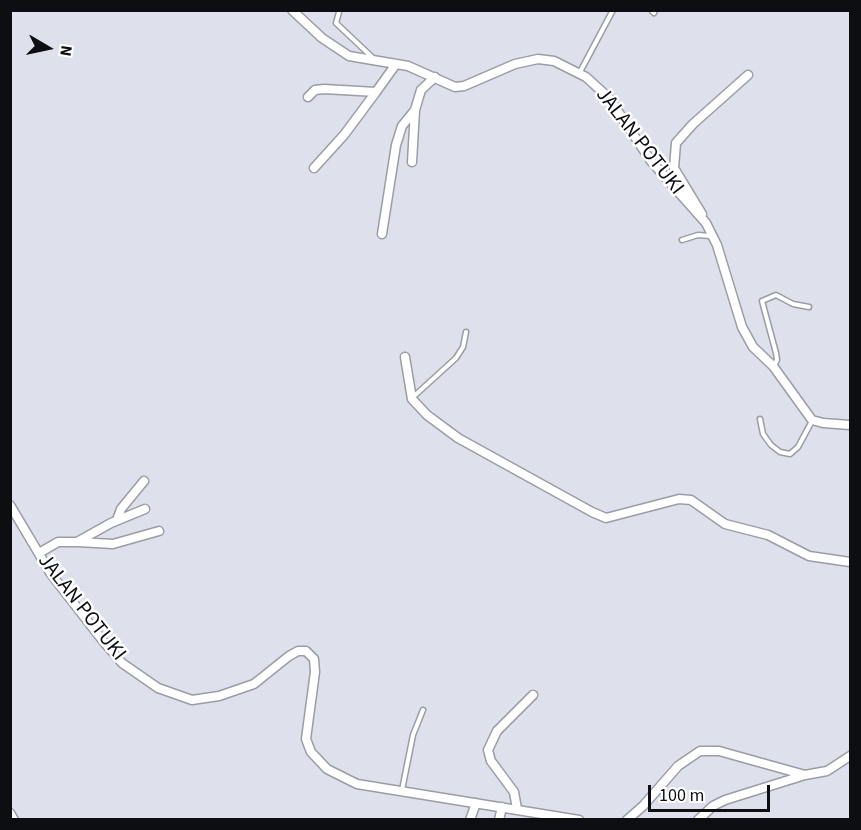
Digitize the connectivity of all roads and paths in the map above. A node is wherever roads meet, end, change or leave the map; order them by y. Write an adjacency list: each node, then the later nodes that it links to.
1 (292, 10): 4 (street, JALAN POTUKI)
2 (613, 10): 6 (lane)
3 (339, 12): 4 (lane)
4 (374, 60): 5 (street, JALAN POTUKI)
5 (396, 64): 8 (street, JALAN POTUKI); 9 (street)
6 (580, 73): 8 (street, JALAN POTUKI); 14 (street, JALAN POTUKI)
7 (748, 75): 14 (street)
8 (435, 77): 11 (street)
9 (376, 92): 10 (street); 13 (street)
10 (308, 97)
11 (415, 110): 12 (street); 15 (street)
12 (412, 162)
13 (314, 168)
14 (706, 223): 16 (street, JALAN POTUKI)
15 (382, 234)
16 (714, 237): 17 (lane); 21 (street, JALAN POTUKI)
17 (681, 240)
18 (809, 307): 21 (lane)
19 (466, 332): 22 (lane)
20 (405, 357): 22 (street)
21 (773, 366): 24 (street, JALAN POTUKI)
22 (412, 399): 33 (street)
23 (760, 419): 24 (lane)
24 (812, 420): 25 (street)
25 (850, 425)
26 (144, 481): 29 (street)
27 (10, 505): 32 (street, JALAN POTUKI)
28 (145, 509): 29 (street)
29 (117, 520): 31 (street)
30 (159, 531): 31 (street)
31 (77, 542): 32 (street)
32 (39, 553): 38 (street, JALAN POTUKI)
33 (850, 562)
34 (532, 695): 41 (street)
35 (423, 710): 38 (lane)
36 (850, 756): 37 (street)
37 (805, 775): 47 (street); 48 (street)
38 (401, 790): 39 (street, JALAN POTUKI)
39 (476, 803): 40 (street, JALAN POTUKI); 44 (street)
40 (502, 807): 41 (street, JALAN POTUKI); 45 (street)
41 (518, 809): 46 (street, JALAN POTUKI)
42 (10, 813): 43 (street)
43 (14, 819)
44 (470, 819)
45 (499, 819)
46 (579, 819)
47 (627, 819)
48 (698, 819)

